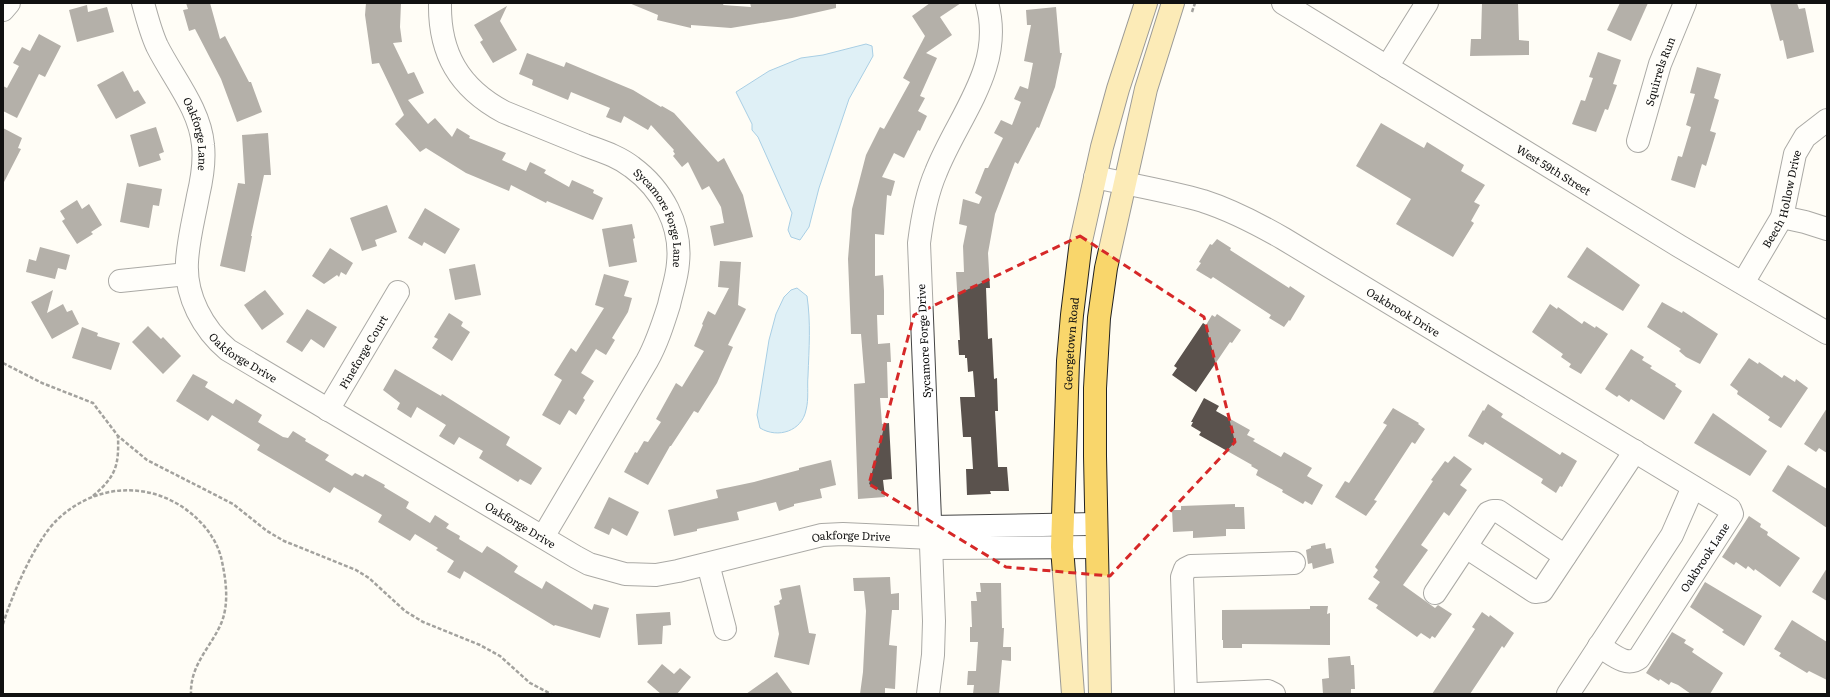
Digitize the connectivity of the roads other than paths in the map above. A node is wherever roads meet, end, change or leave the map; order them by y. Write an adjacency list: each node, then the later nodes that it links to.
1 (9, 3): 10 (street)
2 (143, 3): 18 (street, Oakforge Lane)
3 (440, 3): 28 (street, Sycamore Forge Lane)
4 (987, 3): 29 (street, Sycamore Forge Drive)
5 (1146, 3): 14 (main road, Georgetown Road)
6 (1173, 3): 15 (main road)
7 (1283, 3): 11 (street, West 59th Street)
8 (1427, 3): 11 (street)
9 (1685, 3): 13 (street, Squirrels Run)
10 (3, 10)
11 (1387, 67): 20 (street, West 59th Street)
12 (1827, 120): 16 (street, Beech Hollow Drive)
13 (1638, 141)
14 (1095, 177): 15 (street, Oakbrook Drive); 26 (main road, Georgetown Road)
15 (1124, 183): 24 (street, Oakbrook Drive); 27 (main road)
16 (1782, 217): 17 (street); 20 (street, Beech Hollow Drive)
17 (1827, 230)
18 (187, 274): 19 (street); 23 (street, Oakforge Drive)
19 (120, 281)
20 (1743, 283): 22 (street, West 59th Street)
21 (398, 292): 23 (street, Pineforge Court)
22 (1827, 333)
23 (328, 410): 28 (street, Oakforge Drive)
24 (1635, 451): 25 (street, Oakbrook Drive); 33 (street)
25 (1693, 487): 38 (street); 38 (street, Oakbrook Lane)
26 (1063, 524): 27 (street); 29 (street); 30 (main road, Georgetown Road)
27 (1096, 524): 31 (main road)
28 (543, 537): 35 (street, Oakforge Drive)
29 (932, 538): 30 (street, Oakforge Drive); 35 (street, Oakforge Drive); 39 (street, Sycamore Forge Drive)
30 (1062, 547): 31 (street, Oakforge Drive); 40 (main road, Georgetown Road)
31 (1096, 547): 41 (main road)
32 (1466, 547): 33 (street); 33 (street); 36 (street)
33 (1565, 556)
34 (1294, 563): 42 (street)
35 (708, 564): 37 (street)
36 (1435, 593)
37 (725, 629)
38 (1600, 646): 45 (street)
39 (928, 694)
40 (1073, 694)
41 (1100, 694)
42 (1186, 694)
43 (1197, 694): 44 (street)
44 (1274, 694)
45 (1568, 694)

